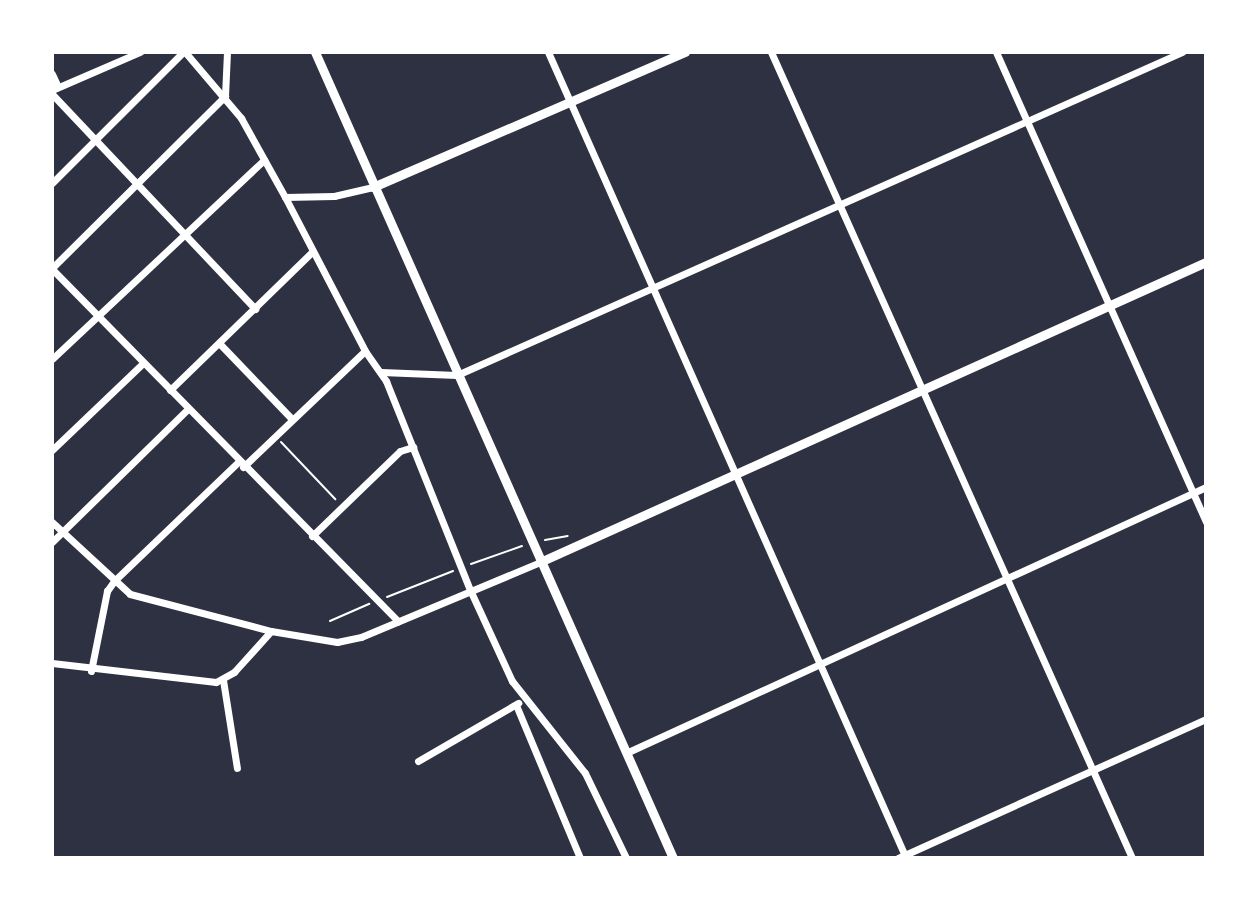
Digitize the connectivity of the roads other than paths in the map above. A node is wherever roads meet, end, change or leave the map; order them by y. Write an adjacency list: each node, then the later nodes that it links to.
1 (140, 52): 11 (street)
2 (184, 52): 12 (street); 15 (street)
3 (227, 52): 12 (street)
4 (315, 52): 19 (street)
5 (548, 52): 13 (street)
6 (685, 52): 13 (street)
7 (771, 52): 21 (street)
8 (996, 52): 14 (street)
9 (1182, 52): 14 (street)
10 (52, 74): 11 (street)
11 (54, 90): 15 (street)
12 (225, 96): 16 (street); 18 (street)
13 (571, 103): 19 (street); 26 (street)
14 (1028, 123): 21 (street); 27 (street)
15 (96, 141): 17 (street); 18 (street)
16 (264, 160): 20 (street); 22 (street)
17 (52, 183)
18 (139, 185): 22 (street); 25 (street)
19 (373, 187): 20 (street); 35 (street)
20 (285, 197): 23 (street)
21 (841, 207): 26 (street); 37 (street)
22 (187, 235): 28 (street); 29 (street)
23 (313, 251): 28 (street); 31 (street)
24 (1206, 262): 27 (street)
25 (52, 268): 29 (street)
26 (653, 289): 35 (street); 43 (street)
27 (1109, 306): 37 (street); 45 (street)
28 (255, 309): 30 (street)
29 (99, 317): 32 (street); 33 (street)
30 (219, 343): 36 (street); 39 (street)
31 (365, 351): 34 (street); 39 (street)
32 (52, 359)
33 (143, 363): 36 (street); 41 (street)
34 (381, 372): 35 (street); 40 (street)
35 (457, 374): 51 (street)
36 (170, 390): 38 (street)
37 (923, 390): 43 (street); 52 (street)
38 (188, 409): 42 (street); 48 (street)
39 (292, 419): 42 (street)
40 (412, 447): 49 (street); 54 (street)
41 (52, 450)
42 (241, 464): 49 (street); 53 (street)
43 (735, 474): 51 (street); 57 (street)
44 (1206, 487): 45 (street)
45 (1192, 493): 47 (street); 52 (street)
46 (52, 522): 48 (street)
47 (1206, 522)
48 (63, 533): 50 (street); 53 (street)
49 (312, 536): 55 (street)
50 (52, 542)
51 (540, 562): 54 (street); 64 (street)
52 (1006, 578): 57 (street); 67 (street)
53 (114, 581): 56 (street); 59 (street)
54 (471, 592): 55 (street); 61 (street)
55 (398, 621): 56 (street)
56 (271, 631): 60 (street)
57 (819, 661): 64 (street); 68 (street)
58 (52, 663): 59 (street)
59 (91, 671): 60 (street)
60 (223, 680): 66 (street)
61 (525, 699): 62 (street); 70 (street)
62 (516, 705): 65 (street); 69 (street)
63 (1206, 719): 67 (street)
64 (626, 754): 71 (street)
65 (418, 761)
66 (237, 768)
67 (1093, 771): 68 (street); 72 (street)
68 (903, 857)
69 (580, 858)
70 (626, 858)
71 (673, 858)
72 (1132, 858)

